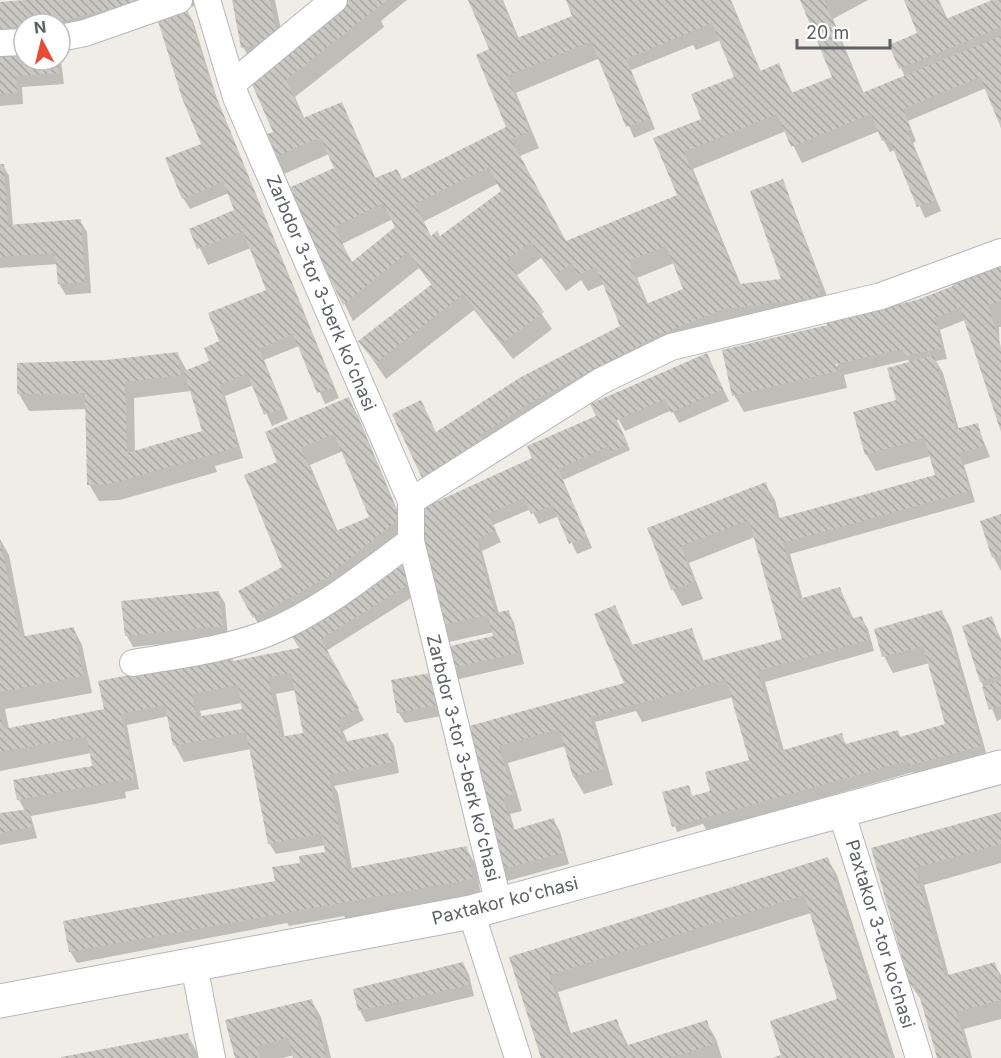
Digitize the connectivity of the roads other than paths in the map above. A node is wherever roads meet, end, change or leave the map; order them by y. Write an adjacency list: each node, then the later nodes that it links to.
1 (179, 0): 4 (street)
2 (207, 0): 5 (street, Zarbdor 3-tor 3-berk koʻchasi)
3 (334, 0): 5 (street)
4 (72, 36)
5 (232, 84): 7 (street, Zarbdor 3-tor 3-berk koʻchasi)
6 (1001, 252): 7 (street)
7 (411, 501): 8 (street, Zarbdor 3-tor 3-berk koʻchasi)
8 (411, 541): 9 (street); 12 (street, Zarbdor 3-tor 3-berk koʻchasi)
9 (133, 663)
10 (1001, 766): 11 (main road, Paxtakor koʻchasi)
11 (841, 811): 12 (main road, Paxtakor koʻchasi); 17 (street, Paxtakor 3-tor koʼchasi)
12 (485, 909): 13 (main road, Paxtakor koʻchasi); 16 (street, Zarbdor 3-tor 3-berk koʻchasi)
13 (194, 965): 14 (main road, Paxtakor koʻchasi); 15 (street)
14 (0, 1001)
15 (212, 1058)
16 (518, 1058)
17 (918, 1058)

